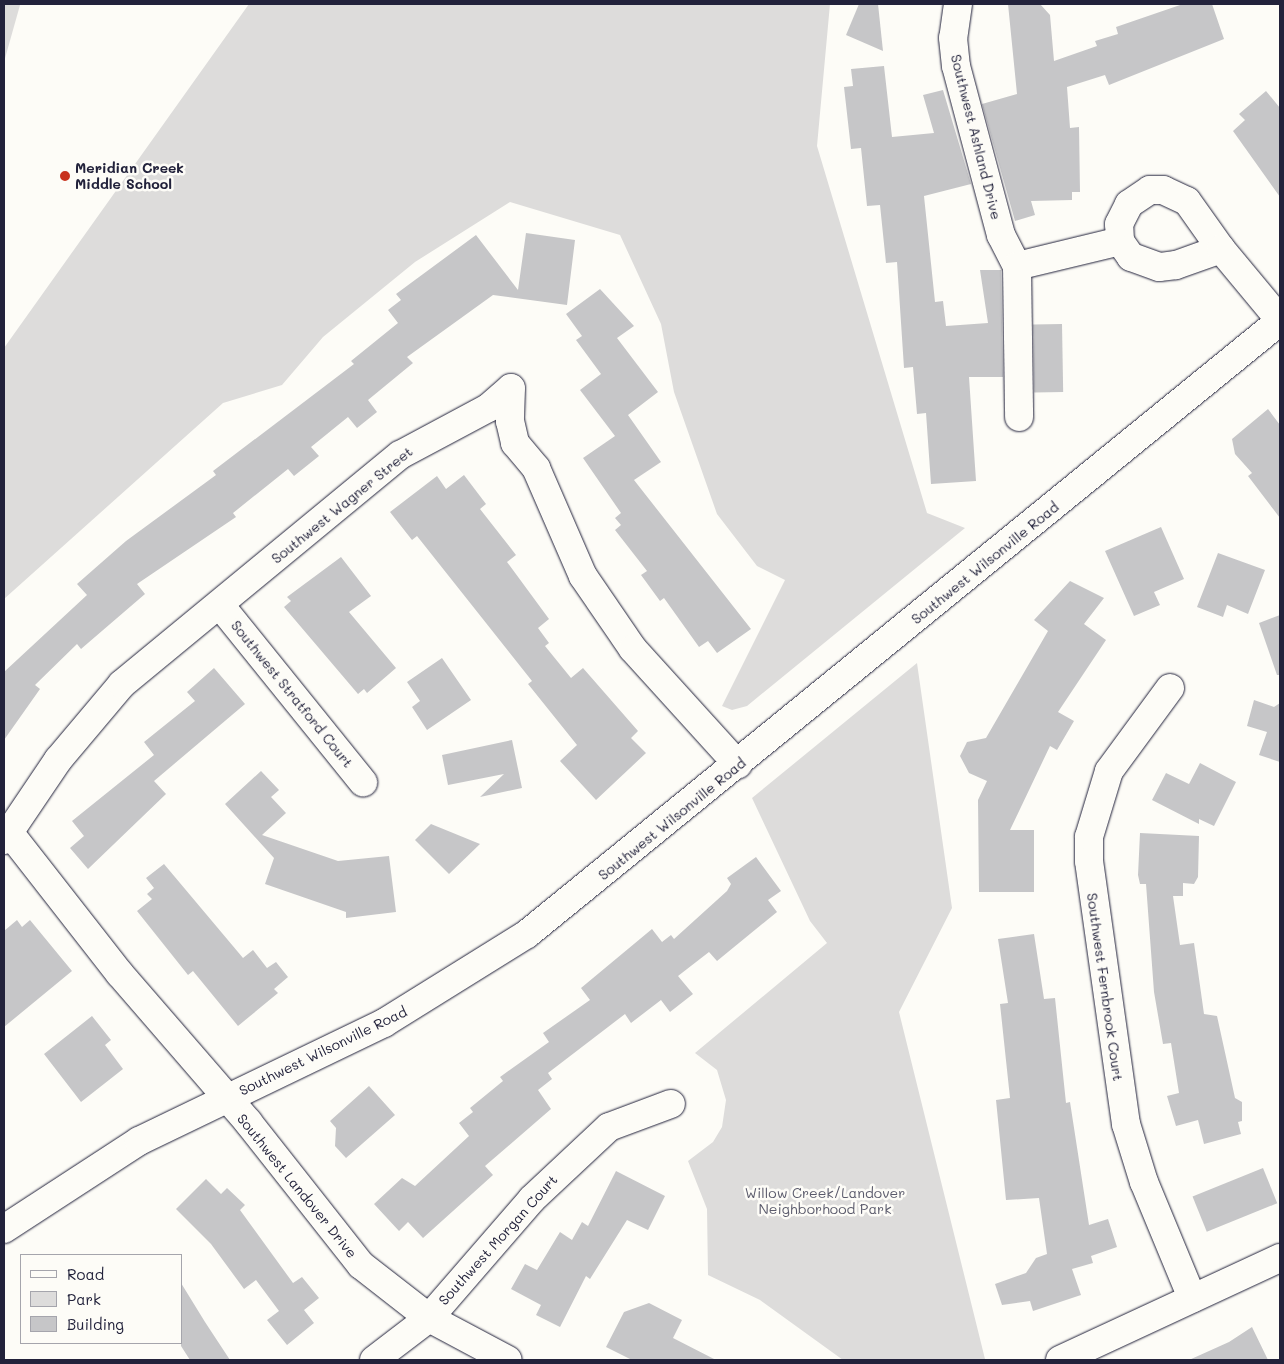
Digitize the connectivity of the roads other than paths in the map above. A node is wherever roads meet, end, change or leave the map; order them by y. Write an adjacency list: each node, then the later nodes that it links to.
1 (958, 4): 4 (street, Southwest Ashland Drive)
2 (1120, 241): 3 (street); 3 (street); 4 (street)
3 (1221, 249): 5 (street)
4 (1017, 266): 6 (street, Southwest Ashland Drive)
5 (1280, 320): 9 (street, Southwest Wilsonville Road)
6 (1020, 417)
7 (220, 605): 9 (street, Southwest Wagner Street); 10 (street, Southwest Stratford Court); 11 (street, Southwest Wagner Street)
8 (1170, 688): 16 (street, Southwest Fernbrook Court)
9 (738, 765): 12 (street, Southwest Wilsonville Road)
10 (363, 782)
11 (6, 836): 12 (street, Southwest Landover Drive)
12 (224, 1098): 14 (street, Southwest Wilsonville Road); 17 (street, Southwest Landover Drive)
13 (671, 1104): 17 (street, Southwest Morgan Court)
14 (4, 1228)
15 (1280, 1258): 16 (street)
16 (1192, 1298): 20 (street)
17 (429, 1318): 18 (street, Southwest Morgan Court); 19 (street, Southwest Landover Drive)
18 (374, 1360)
19 (508, 1360)
20 (1060, 1360)

